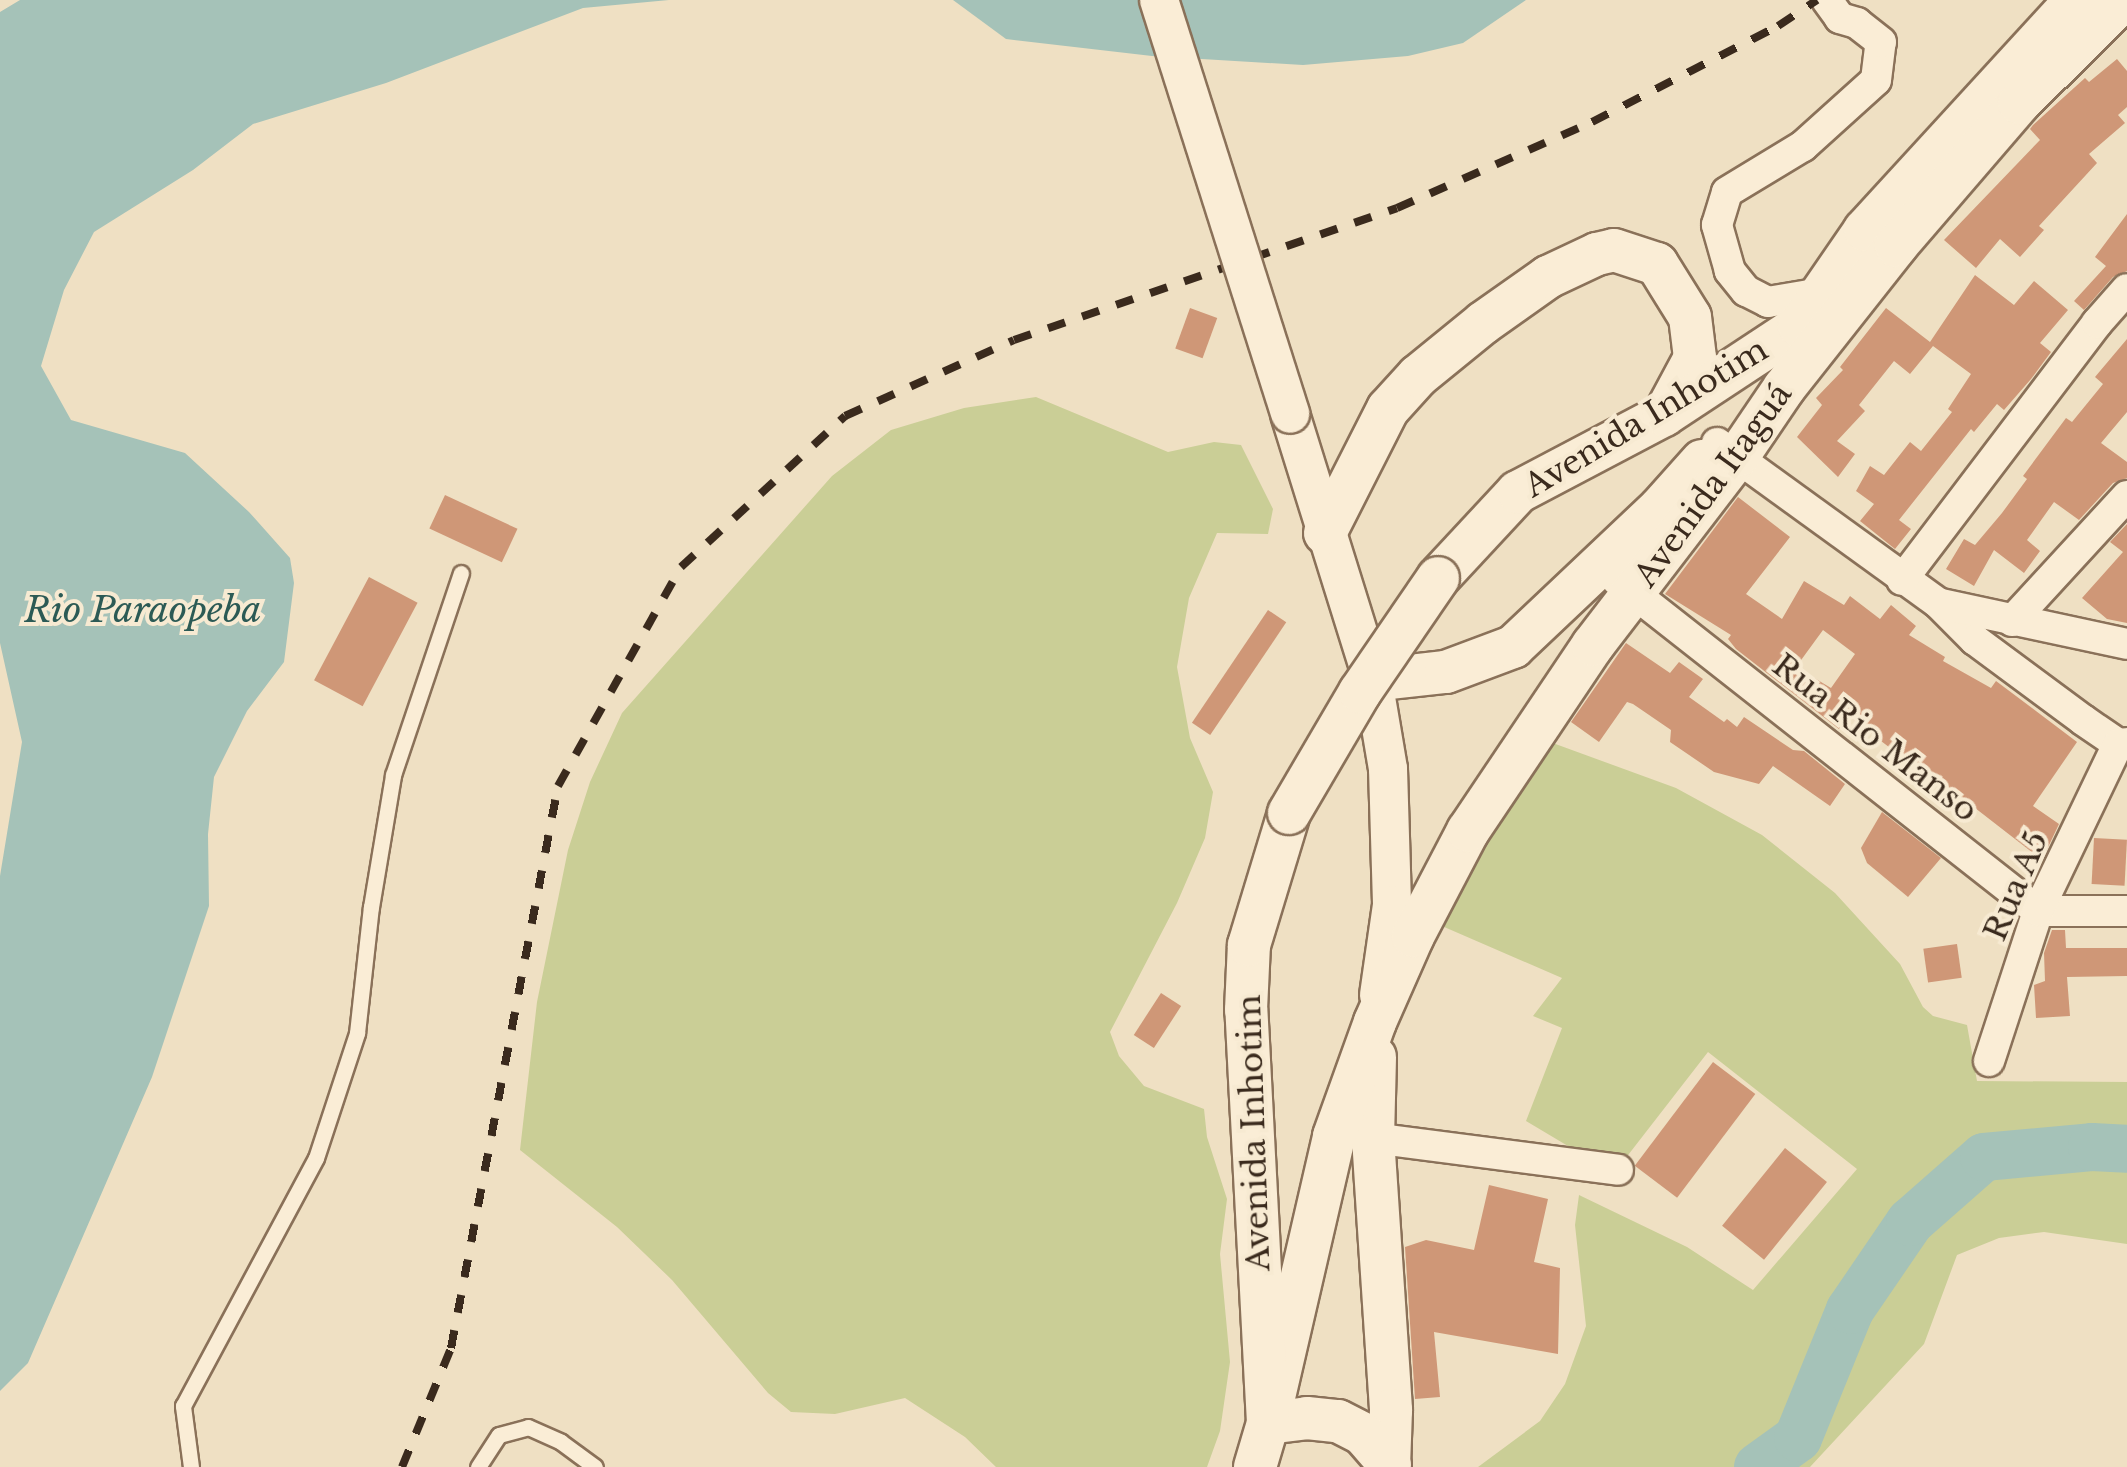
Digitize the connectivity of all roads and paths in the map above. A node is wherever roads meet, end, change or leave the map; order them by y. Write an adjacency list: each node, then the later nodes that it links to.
1 (1159, 0): 10 (street, bridge)
2 (1826, 0): 6 (street)
3 (2076, 0): 6 (main road, Avenida Inhotim)
4 (2123, 0): 8 (main road, Avenida Itaguá)
5 (2127, 289): 13 (street)
6 (1810, 310): 7 (main road, Avenida Inhotim); 8 (main road)
7 (1664, 415): 10 (main road); 28 (main road, Avenida Inhotim, bridge)
8 (1728, 450): 11 (main road); 13 (street); 14 (main road, Avenida Itaguá)
9 (2127, 496): 16 (street)
10 (1325, 532): 19 (street)
11 (1601, 564): 14 (street, Rua Rio Manso); 18 (main road)
12 (462, 573): 30 (lane)
13 (1902, 580): 15 (street)
14 (1632, 595): 20 (main road, Avenida Itaguá); 22 (street, Rua Rio Manso)
15 (1938, 604): 16 (street); 21 (street)
16 (2012, 621): 17 (street)
17 (2127, 644)
18 (1513, 647): 19 (main road); 20 (main road)
19 (1374, 680): 24 (street)
20 (1563, 689): 24 (main road, Avenida Itaguá)
21 (2123, 743): 22 (street, Rua A5)
22 (2038, 911): 23 (street); 25 (street, Rua A5)
23 (2127, 911)
24 (1375, 1022): 26 (main road); 28 (main road, Avenida Itaguá)
25 (1990, 1061)
26 (1373, 1138): 27 (street); 29 (main road)
27 (1618, 1170)
28 (1268, 1423): 29 (main road); 33 (main road, Avenida Inhotim)
29 (1389, 1466)
30 (190, 1467)
31 (478, 1467): 32 (lane)
32 (595, 1467)
33 (1254, 1467)

